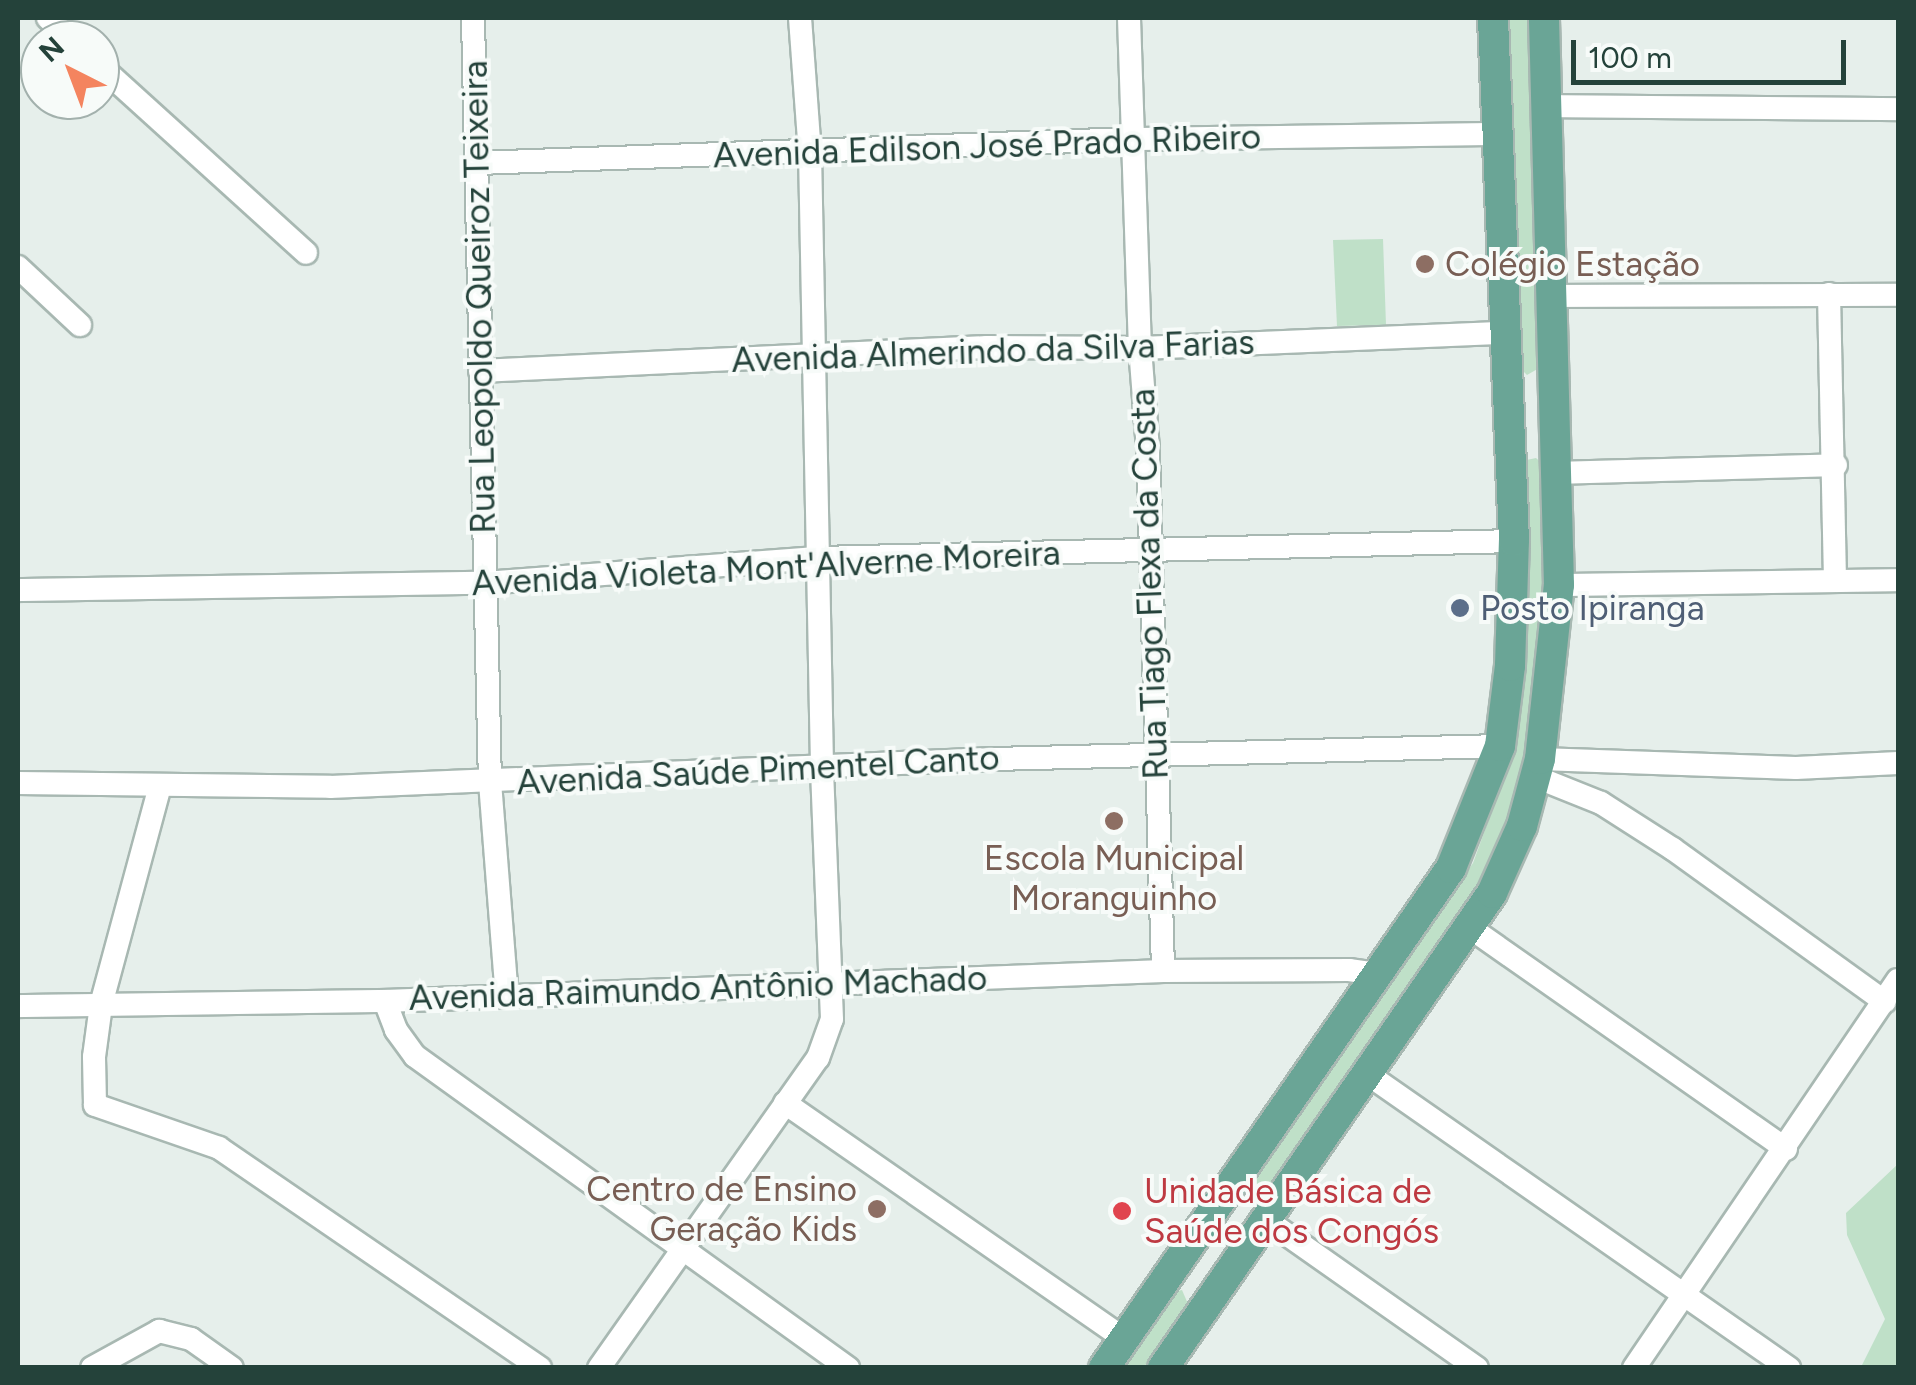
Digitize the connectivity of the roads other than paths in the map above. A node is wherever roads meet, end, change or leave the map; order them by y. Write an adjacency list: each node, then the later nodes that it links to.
1 (473, 18): 12 (street, Rua Leopoldo Queiroz Teixeira)
2 (800, 18): 11 (street)
3 (1129, 18): 10 (street, Rua Tiago Flexa da Costa)
4 (1492, 18): 9 (main road)
5 (1544, 18): 7 (main road)
6 (120, 84): 13 (street)
7 (1547, 106): 8 (street); 17 (main road)
8 (1898, 109)
9 (1497, 134): 10 (street, Avenida Edilson José Prado Ribeiro); 19 (main road)
10 (1132, 139): 11 (street, Avenida Edilson José Prado Ribeiro); 20 (street, Rua Tiago Flexa da Costa)
11 (810, 154): 12 (street, Avenida Edilson José Prado Ribeiro); 21 (street)
12 (477, 163): 22 (street, Rua Leopoldo Queiroz Teixeira)
13 (306, 253)
14 (18, 267): 18 (street)
15 (1829, 294): 16 (street); 17 (street); 25 (street)
16 (1898, 295)
17 (1553, 296): 23 (main road)
18 (80, 326)
19 (1505, 333): 20 (street, Avenida Almerindo da Silva Farias); 24 (main road)
20 (1140, 348): 21 (street, Avenida Almerindo da Silva Farias); 28 (street, Rua Tiago Flexa da Costa)
21 (812, 354): 22 (street, Avenida Almerindo da Silva Farias); 29 (street)
22 (480, 370): 32 (street, Rua Leopoldo Queiroz Teixeira)
23 (1553, 432): 24 (main road); 26 (main road)
24 (1510, 434): 27 (main road)
25 (1836, 465): 26 (street); 30 (street)
26 (1556, 472): 33 (main road)
27 (1514, 541): 28 (street, Avenida Violeta Mont'Alverne Moreira); 35 (main road)
28 (1152, 551): 29 (street, Avenida Violeta Mont'Alverne Moreira); 36 (street, Rua Tiago Flexa da Costa)
29 (818, 558): 32 (street, Avenida Violeta Mont'Alverne Moreira); 38 (street)
30 (1835, 578): 31 (street); 33 (street)
31 (1898, 580)
32 (484, 583): 34 (street, Avenida Violeta Mont'Alverne Moreira); 40 (street, Rua Leopoldo Queiroz Teixeira)
33 (1559, 585): 39 (main road)
34 (18, 590)
35 (1500, 746): 36 (street, Avenida Saúde Pimentel Canto); 45 (main road)
36 (1155, 756): 38 (street, Avenida Saúde Pimentel Canto); 44 (street, Rua Tiago Flexa da Costa)
37 (1898, 762): 39 (street)
38 (822, 766): 40 (street, Avenida Saúde Pimentel Canto); 47 (street)
39 (1538, 768): 43 (main road); 50 (street)
40 (490, 782): 42 (street, Avenida Saúde Pimentel Canto); 48 (street, Rua Leopoldo Queiroz Teixeira)
41 (18, 783): 42 (street, Avenida Saúde Pimentel Canto)
42 (160, 786): 51 (street)
43 (1469, 927): 53 (main road); 55 (street)
44 (1162, 971): 45 (street, Avenida Raimundo Antônio Machado); 47 (street, Avenida Raimundo Antônio Machado)
45 (1379, 974): 56 (main road)
46 (1898, 980): 50 (street)
47 (831, 982): 48 (street, Avenida Raimundo Antônio Machado); 54 (street)
48 (507, 996): 49 (street, Avenida Raimundo Antônio Machado)
49 (385, 1001): 51 (street, Avenida Raimundo Antônio Machado); 58 (street)
50 (1885, 1002): 55 (street)
51 (101, 1005): 52 (street, Avenida Raimundo Antônio Machado); 64 (street)
52 (18, 1006)
53 (1366, 1073): 57 (main road); 59 (street)
54 (786, 1102): 58 (street); 60 (street)
55 (1786, 1149): 59 (street)
56 (1224, 1198): 57 (main road); 60 (main road)
57 (1265, 1219): 61 (main road); 68 (street)
58 (680, 1248): 65 (street); 66 (street)
59 (1684, 1296): 69 (street); 70 (street)
60 (1124, 1339): 67 (main road)
61 (1164, 1367)
62 (92, 1368): 63 (street)
63 (232, 1368)
64 (540, 1368)
65 (599, 1368)
66 (848, 1368)
67 (1104, 1368)
68 (1477, 1368)
69 (1634, 1368)
70 (1789, 1368)

